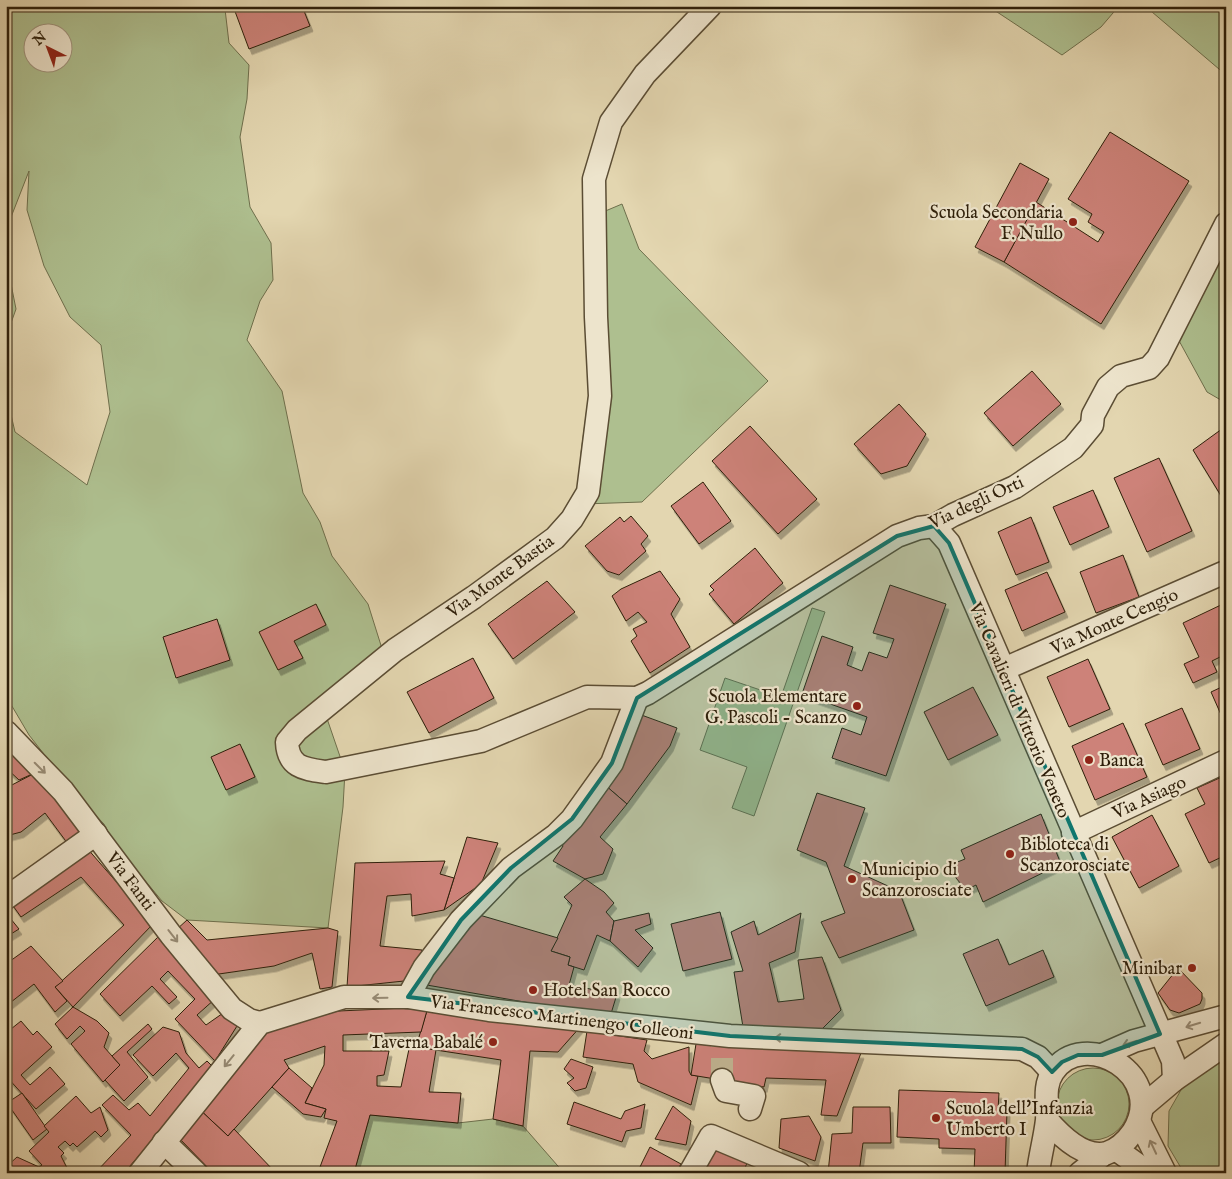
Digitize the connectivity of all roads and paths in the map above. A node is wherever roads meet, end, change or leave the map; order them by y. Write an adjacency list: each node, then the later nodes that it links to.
1 (710, 6): 6 (street, Via Monte Bastia)
2 (1226, 224): 3 (street, Via degli Orti)
3 (934, 526): 5 (street, Via Cavalieri di Vittorio Veneto); 6 (street, Via degli Orti)
4 (1223, 573): 5 (street, Via Monte Cengio)
5 (1004, 669): 9 (street, Via Cavalieri di Vittorio Veneto)
6 (637, 698): 12 (street)
7 (6, 732): 10 (street, Via Fanti, one-way to 10)
8 (1226, 761): 9 (street, Via Asiago)
9 (1073, 833): 15 (street, Via Cavalieri di Vittorio Veneto)
10 (96, 834): 11 (street); 14 (street, Via Fanti, one-way to 14)
11 (6, 898)
12 (408, 997): 14 (street, Via Francesco Martinengo Colleoni, one-way to 14); 18 (street, Via Francesco Martinengo Colleoni, one-way to 12)
13 (1226, 1016): 15 (street, one-way to 15)
14 (260, 1023): 24 (street, one-way to 24)
15 (1160, 1034): 17 (street, one-way to 17); 20 (street, Via Cavalieri di Vittorio Veneto)
16 (1226, 1044): 20 (street)
17 (1102, 1055): 18 (street); 22 (street)
18 (1052, 1072): 23 (street)
19 (722, 1080): 21 (street)
20 (1174, 1080): 22 (street)
21 (750, 1109)
22 (1141, 1114): 25 (street); 33 (street, one-way to 22)
23 (1047, 1120): 25 (street); 30 (street)
24 (164, 1142): 26 (street); 27 (street)
25 (1110, 1152): 31 (street); 32 (street)
26 (140, 1173)
27 (196, 1173)
28 (690, 1173): 29 (street)
29 (800, 1173)
30 (1038, 1173)
31 (1080, 1173)
32 (1149, 1173)
33 (1165, 1173)

